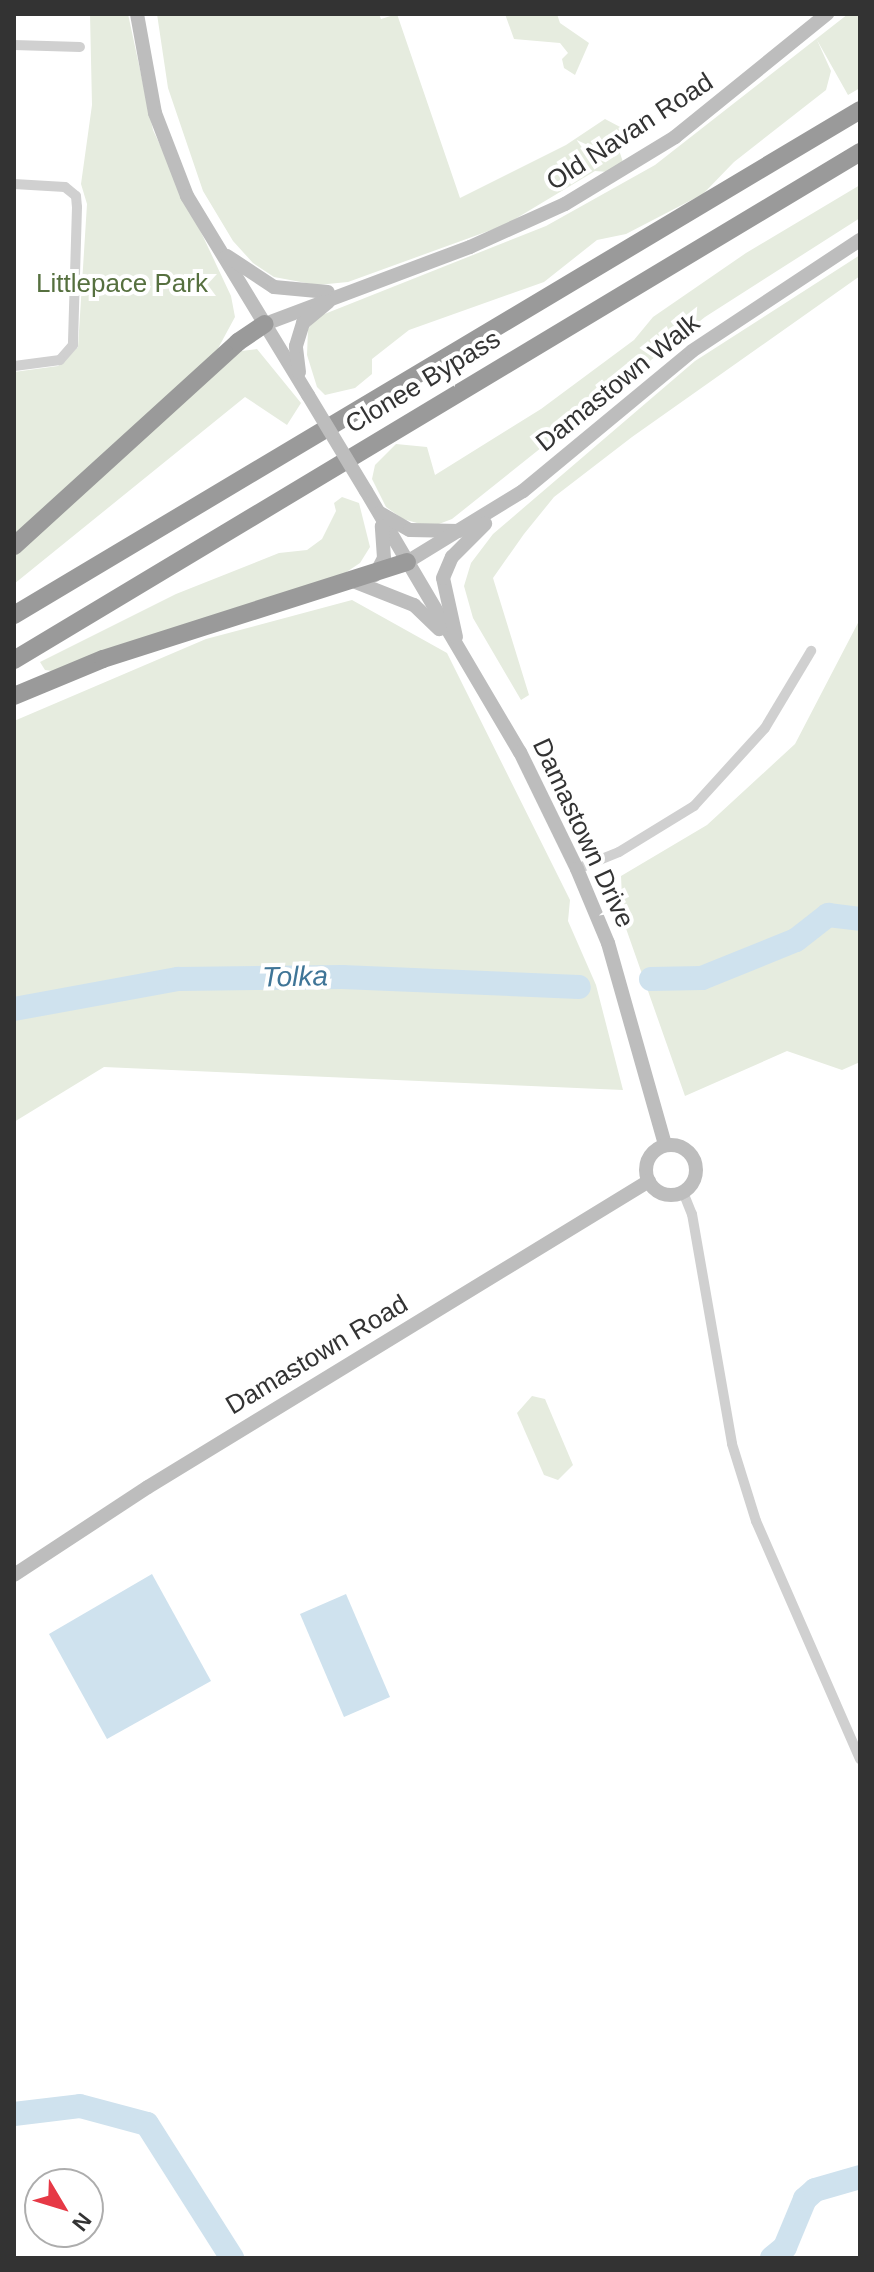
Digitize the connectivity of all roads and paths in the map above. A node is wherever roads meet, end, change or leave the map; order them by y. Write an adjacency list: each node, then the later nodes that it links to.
1 (137, 14): 9 (street)
2 (827, 14): 10 (street, Old Navan Road)
3 (14, 45): 4 (street)
4 (80, 47)
5 (860, 110): 21 (highway, Clonee Bypass)
6 (860, 152): 24 (highway, Clonee Bypass)
7 (14, 184): 12 (street)
8 (860, 240): 14 (street, Damastown Walk)
9 (214, 245): 10 (street, Old Navan Road); 11 (street)
10 (349, 290): 11 (street, Old Navan Road); 13 (street)
11 (265, 324): 13 (street); 17 (highway)
12 (14, 366)
13 (301, 380): 15 (street, Damastown Drive, bridge)
14 (523, 491): 16 (street, Damastown Walk); 23 (street)
15 (378, 512): 16 (street); 18 (street, Damastown Drive); 19 (street)
16 (459, 531): 18 (street, Damastown Walk)
17 (14, 546)
18 (407, 562): 19 (highway); 23 (street, Damastown Drive)
19 (375, 575): 20 (highway)
20 (353, 581): 23 (street); 25 (highway)
21 (14, 615)
22 (811, 651): 26 (street)
23 (461, 653): 26 (street, Damastown Drive)
24 (14, 660)
25 (14, 696)
26 (577, 869): 27 (street, Damastown Drive)
27 (665, 1145): 28 (street); 29 (street)
28 (649, 1181): 29 (street); 30 (street, Damastown Road)
29 (683, 1192): 31 (street)
30 (14, 1575)
31 (860, 1759)

